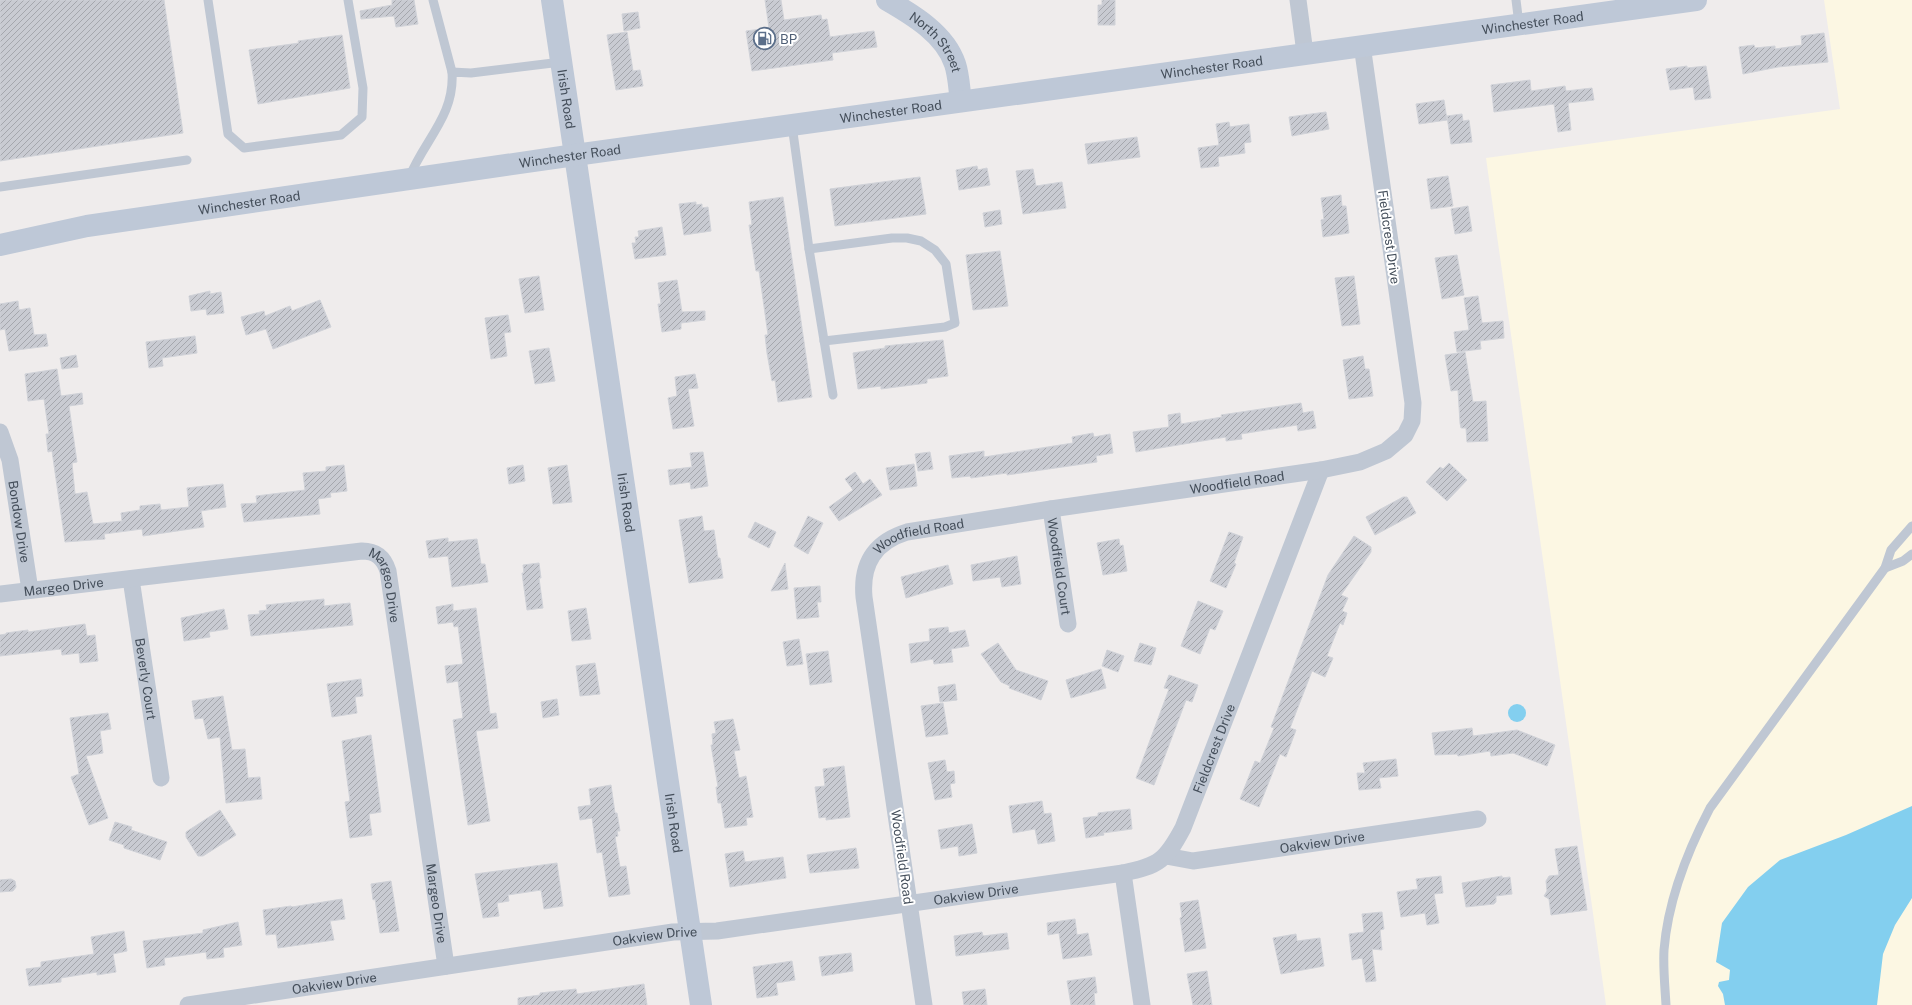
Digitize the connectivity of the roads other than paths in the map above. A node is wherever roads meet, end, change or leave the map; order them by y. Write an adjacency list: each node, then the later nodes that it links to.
1 (208, 0): 2 (lane)
2 (348, 0)
3 (433, 0): 13 (lane)
4 (552, 0): 12 (street, Irish Road)
5 (1298, 0): 11 (street)
6 (1516, 0): 9 (lane)
7 (1696, 0): 9 (street, Winchester Road)
8 (899, 3): 14 (street, North Street)
9 (1519, 24): 10 (street, Winchester Road)
10 (1362, 45): 11 (street, Winchester Road); 26 (street, Fieldcrest Drive)
11 (1305, 53): 14 (street, Winchester Road)
12 (561, 62): 13 (lane); 16 (street, Irish Road)
13 (452, 72): 18 (lane)
14 (961, 101): 15 (street, Winchester Road)
15 (792, 125): 16 (street, Winchester Road); 23 (lane)
16 (575, 155): 18 (street, Winchester Road); 42 (street, Irish Road)
17 (187, 160): 19 (lane)
18 (408, 179): 20 (street, Winchester Road)
19 (0, 187)
20 (87, 226): 21 (street, Winchester Road); 22 (street, Winchester Road)
21 (0, 230)
22 (0, 246)
23 (809, 249): 24 (lane); 24 (lane)
24 (824, 342): 25 (lane)
25 (833, 395)
26 (1409, 428): 28 (street, Woodfield Road)
27 (0, 432): 34 (street, Bondow Drive)
28 (1321, 470): 29 (street, Woodfield Road); 39 (street, Fieldcrest Drive)
29 (1052, 509): 36 (street, Woodfield Court); 41 (street, Woodfield Road)
30 (1912, 526): 32 (lane)
31 (1912, 554): 32 (lane)
32 (1885, 568): 48 (lane)
33 (131, 579): 34 (street, Margeo Drive); 37 (street, Beverly Court); 43 (street, Margeo Drive)
34 (30, 590): 35 (street, Margeo Drive)
35 (0, 594)
36 (1068, 624)
37 (161, 778)
38 (1478, 819): 39 (street, Oakview Drive)
39 (1166, 856): 40 (street, Fieldcrest Drive)
40 (1123, 873): 41 (street, Oakview Drive); 47 (street)
41 (909, 904): 42 (street, Oakview Drive); 46 (street, Woodfield Road)
42 (690, 932): 43 (street, Oakview Drive); 45 (street, Irish Road)
43 (446, 966): 44 (street, Oakview Drive)
44 (188, 1005)
45 (701, 1005)
46 (924, 1005)
47 (1142, 1005)
48 (1666, 1005)

